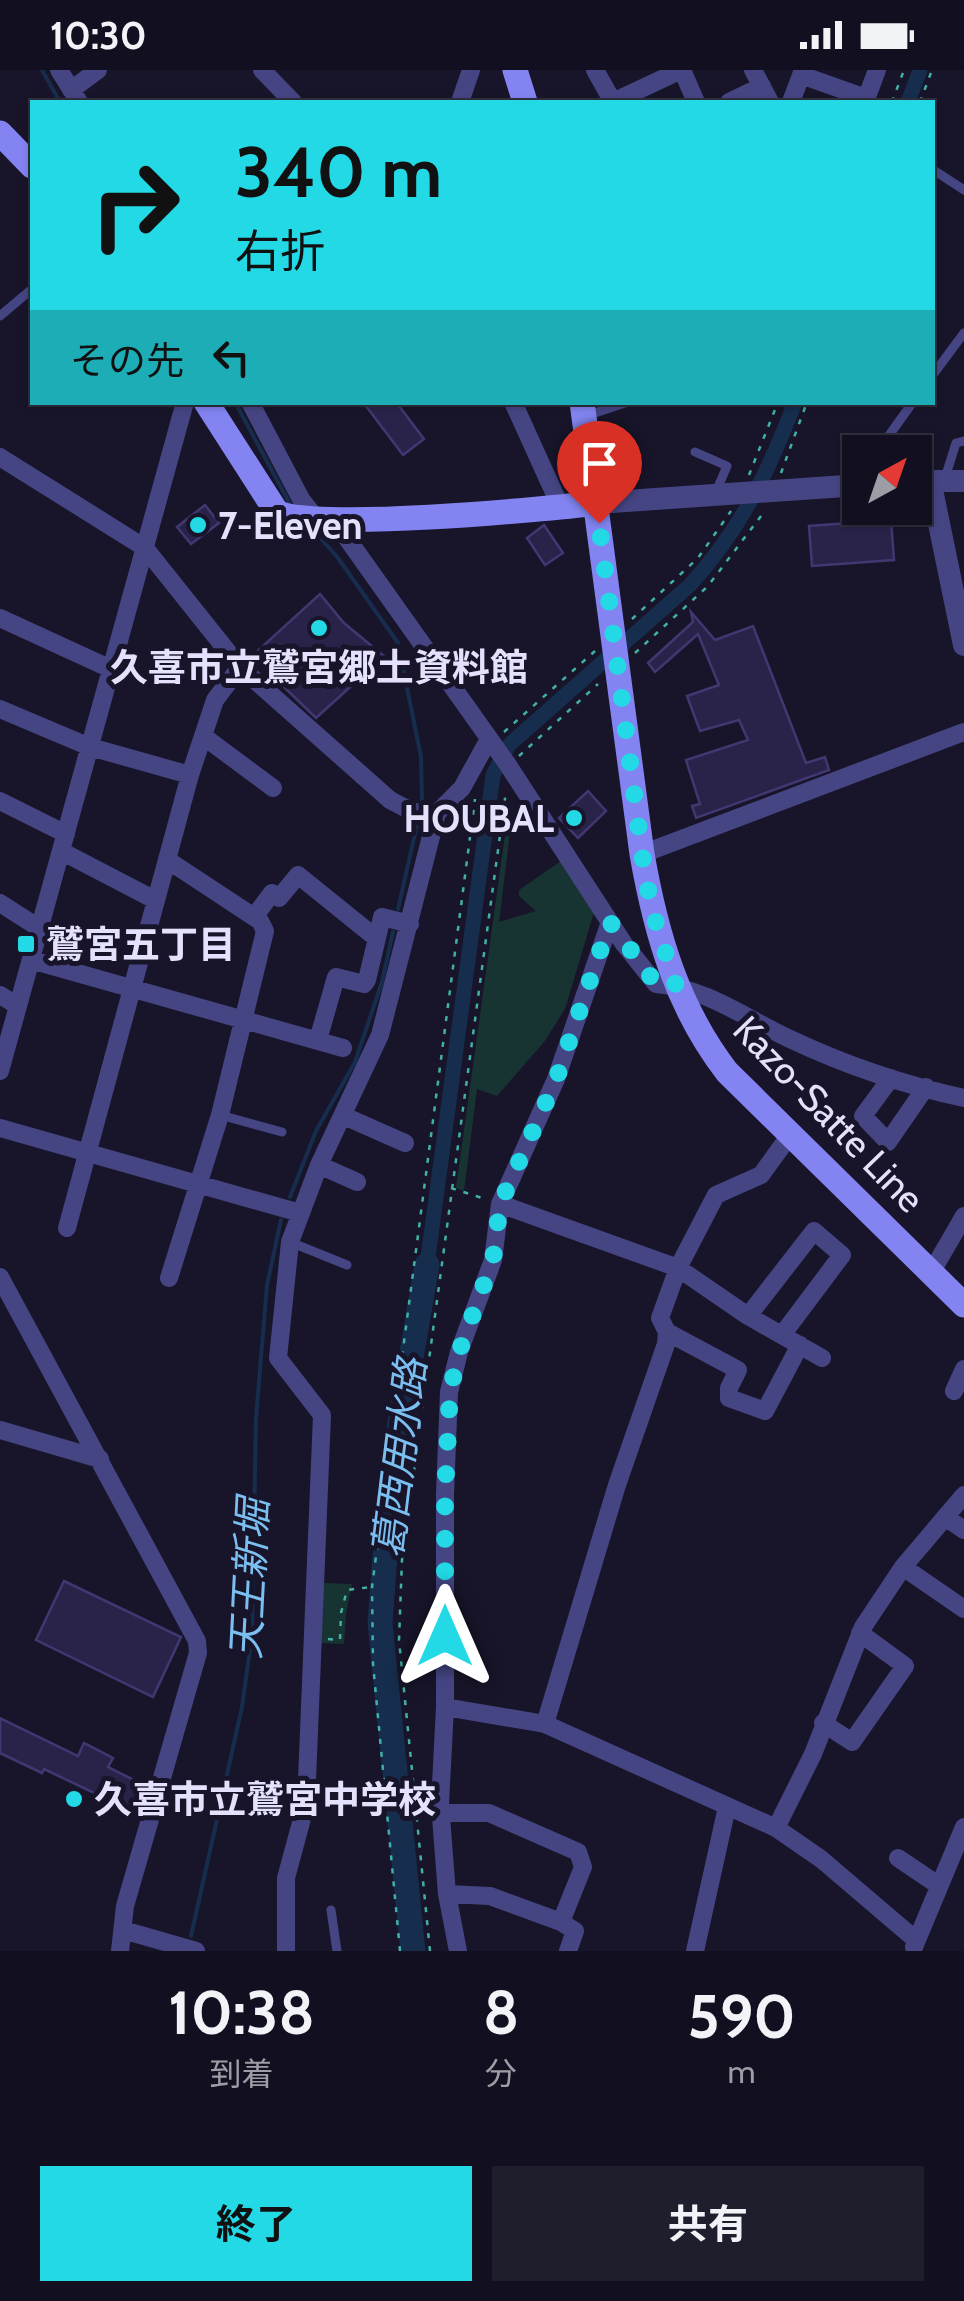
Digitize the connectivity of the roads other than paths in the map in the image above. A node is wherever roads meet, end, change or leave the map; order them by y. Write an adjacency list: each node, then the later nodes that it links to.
1 (58, 70): 11 (street)
2 (98, 70): 11 (street)
3 (262, 70): 12 (street)
4 (471, 70): 13 (street)
5 (514, 70): 14 (main road)
6 (595, 70): 15 (street)
7 (682, 70): 16 (street); 17 (street)
8 (877, 70): 20 (street)
9 (802, 72): 19 (street); 20 (street)
10 (762, 86): 18 (street)
11 (75, 96)
12 (290, 100)
13 (461, 100)
14 (524, 100)
15 (612, 100)
16 (617, 100)
17 (695, 100)
18 (733, 100)
19 (792, 100)
20 (865, 100)
21 (0, 133): 22 (main road)
22 (30, 164)
23 (935, 171): 24 (lane)
24 (964, 190)
25 (30, 291): 26 (lane)
26 (0, 316)
27 (964, 333): 28 (lane)
28 (935, 372)
29 (184, 405): 46 (street)
30 (208, 405): 45 (main road)
31 (252, 405): 45 (street)
32 (514, 405): 44 (street)
33 (611, 405): 35 (lane)
34 (912, 405): 36 (lane)
35 (582, 410): 43 (main road, Kazo-Satte Line)
36 (890, 435)
37 (964, 441): 40 (lane)
38 (695, 452): 42 (lane)
39 (0, 457): 46 (street)
40 (938, 480): 48 (street)
41 (842, 484): 42 (street)
42 (751, 493): 43 (street)
43 (596, 503): 44 (main road); 61 (main road, Kazo-Satte Line)
44 (561, 508): 45 (main road)
45 (326, 521): 54 (street)
46 (145, 548): 49 (street); 50 (street)
47 (0, 618): 50 (street)
48 (964, 644)
49 (240, 667): 53 (street); 59 (street)
50 (112, 669): 55 (street)
51 (0, 709): 55 (street)
52 (964, 732): 61 (street)
53 (203, 736): 56 (street); 57 (street)
54 (494, 742): 59 (street); 66 (street)
55 (90, 747): 56 (street); 60 (street)
56 (190, 775): 62 (street)
57 (273, 788)
58 (2, 805): 60 (street)
59 (436, 817): 67 (street)
60 (63, 842): 63 (street); 68 (street)
61 (642, 854): 71 (main road, Kazo-Satte Line)
62 (169, 861): 63 (street); 65 (street)
63 (155, 900): 72 (street)
64 (0, 904): 68 (street)
65 (254, 917): 69 (street); 75 (street)
66 (610, 922): 71 (street); 92 (street)
67 (410, 924): 69 (street); 83 (street)
68 (40, 928): 70 (street)
69 (376, 938): 76 (street)
70 (31, 960): 72 (street); 74 (street)
71 (676, 986): 79 (street); 86 (main road, Kazo-Satte Line)
72 (133, 988): 75 (street); 88 (street)
73 (0, 995): 74 (street)
74 (18, 1006): 78 (street)
75 (244, 1018): 76 (street); 82 (street)
76 (318, 1040): 77 (street)
77 (344, 1048)
78 (0, 1071)
79 (891, 1078): 80 (street); 80 (street)
80 (926, 1087): 81 (street)
81 (964, 1098)
82 (220, 1115): 85 (lane); 90 (street)
83 (344, 1116): 87 (street); 89 (street)
84 (0, 1128): 88 (street)
85 (282, 1132)
86 (790, 1135): 98 (street); 99 (main road, Kazo-Satte Line)
87 (405, 1143)
88 (87, 1152): 90 (street); 95 (street)
89 (319, 1165): 91 (street); 93 (street)
90 (198, 1182): 93 (street); 101 (street)
91 (357, 1182)
92 (500, 1204): 98 (street); 118 (street)
93 (300, 1213): 96 (street)
94 (964, 1216): 99 (street)
95 (67, 1228)
96 (290, 1242): 97 (lane); 134 (street)
97 (347, 1265)
98 (678, 1268): 103 (street); 104 (street)
99 (931, 1273): 102 (main road, Kazo-Satte Line)
100 (0, 1277): 111 (street)
101 (169, 1278)
102 (964, 1305)
103 (748, 1316): 105 (street); 105 (street)
104 (667, 1332): 106 (street); 120 (street)
105 (782, 1335): 106 (street)
106 (800, 1345): 107 (street)
107 (822, 1358)
108 (964, 1369): 109 (street)
109 (954, 1392)
110 (0, 1430): 111 (street)
111 (100, 1459): 130 (street)
112 (964, 1494): 113 (street)
113 (945, 1517): 114 (street); 115 (street)
114 (964, 1530)
115 (903, 1567): 116 (street); 117 (street)
116 (964, 1608)
117 (860, 1632): 119 (street); 119 (street)
118 (445, 1706): 120 (street); 122 (street)
119 (824, 1722): 124 (street)
120 (545, 1724): 121 (street)
121 (726, 1807): 124 (street); 138 (street)
122 (440, 1813): 127 (street); 129 (street)
123 (964, 1827): 126 (street)
124 (776, 1828): 131 (street)
125 (898, 1858): 126 (street)
126 (938, 1884): 131 (street)
127 (447, 1894): 129 (street); 136 (street)
128 (331, 1910): 135 (lane)
129 (561, 1922): 137 (street)
130 (123, 1930): 132 (street); 133 (street)
131 (914, 1946): 139 (street)
132 (120, 1951)
133 (196, 1951)
134 (286, 1951)
135 (338, 1951)
136 (458, 1951)
137 (568, 1951)
138 (695, 1951)
139 (896, 1951)

